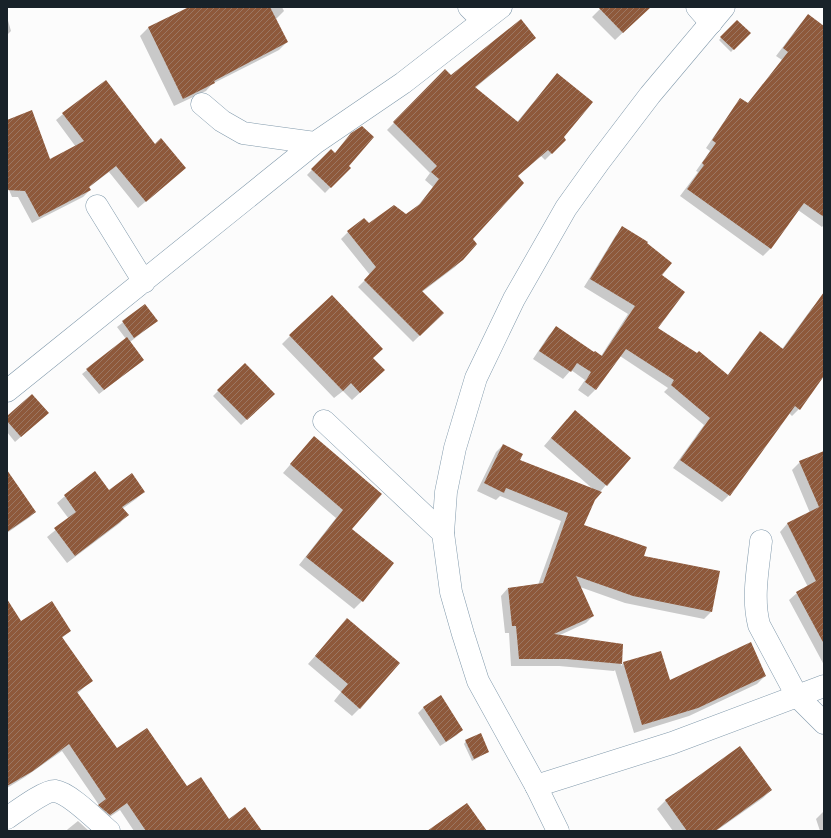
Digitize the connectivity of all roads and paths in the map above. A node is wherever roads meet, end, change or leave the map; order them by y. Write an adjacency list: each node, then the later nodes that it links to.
1 (501, 7): 3 (street)
2 (711, 12): 10 (street)
3 (476, 14): 5 (street)
4 (202, 104): 5 (street)
5 (315, 143): 7 (street)
6 (97, 206): 7 (street)
7 (144, 282): 8 (street)
8 (7, 391)
9 (324, 421): 10 (street)
10 (443, 533): 15 (street)
11 (761, 541): 13 (street)
12 (824, 686): 13 (street)
13 (797, 696): 14 (street); 15 (street)
14 (824, 723)
15 (536, 786): 18 (street)
16 (7, 818): 17 (street)
17 (109, 831)
18 (558, 831)

